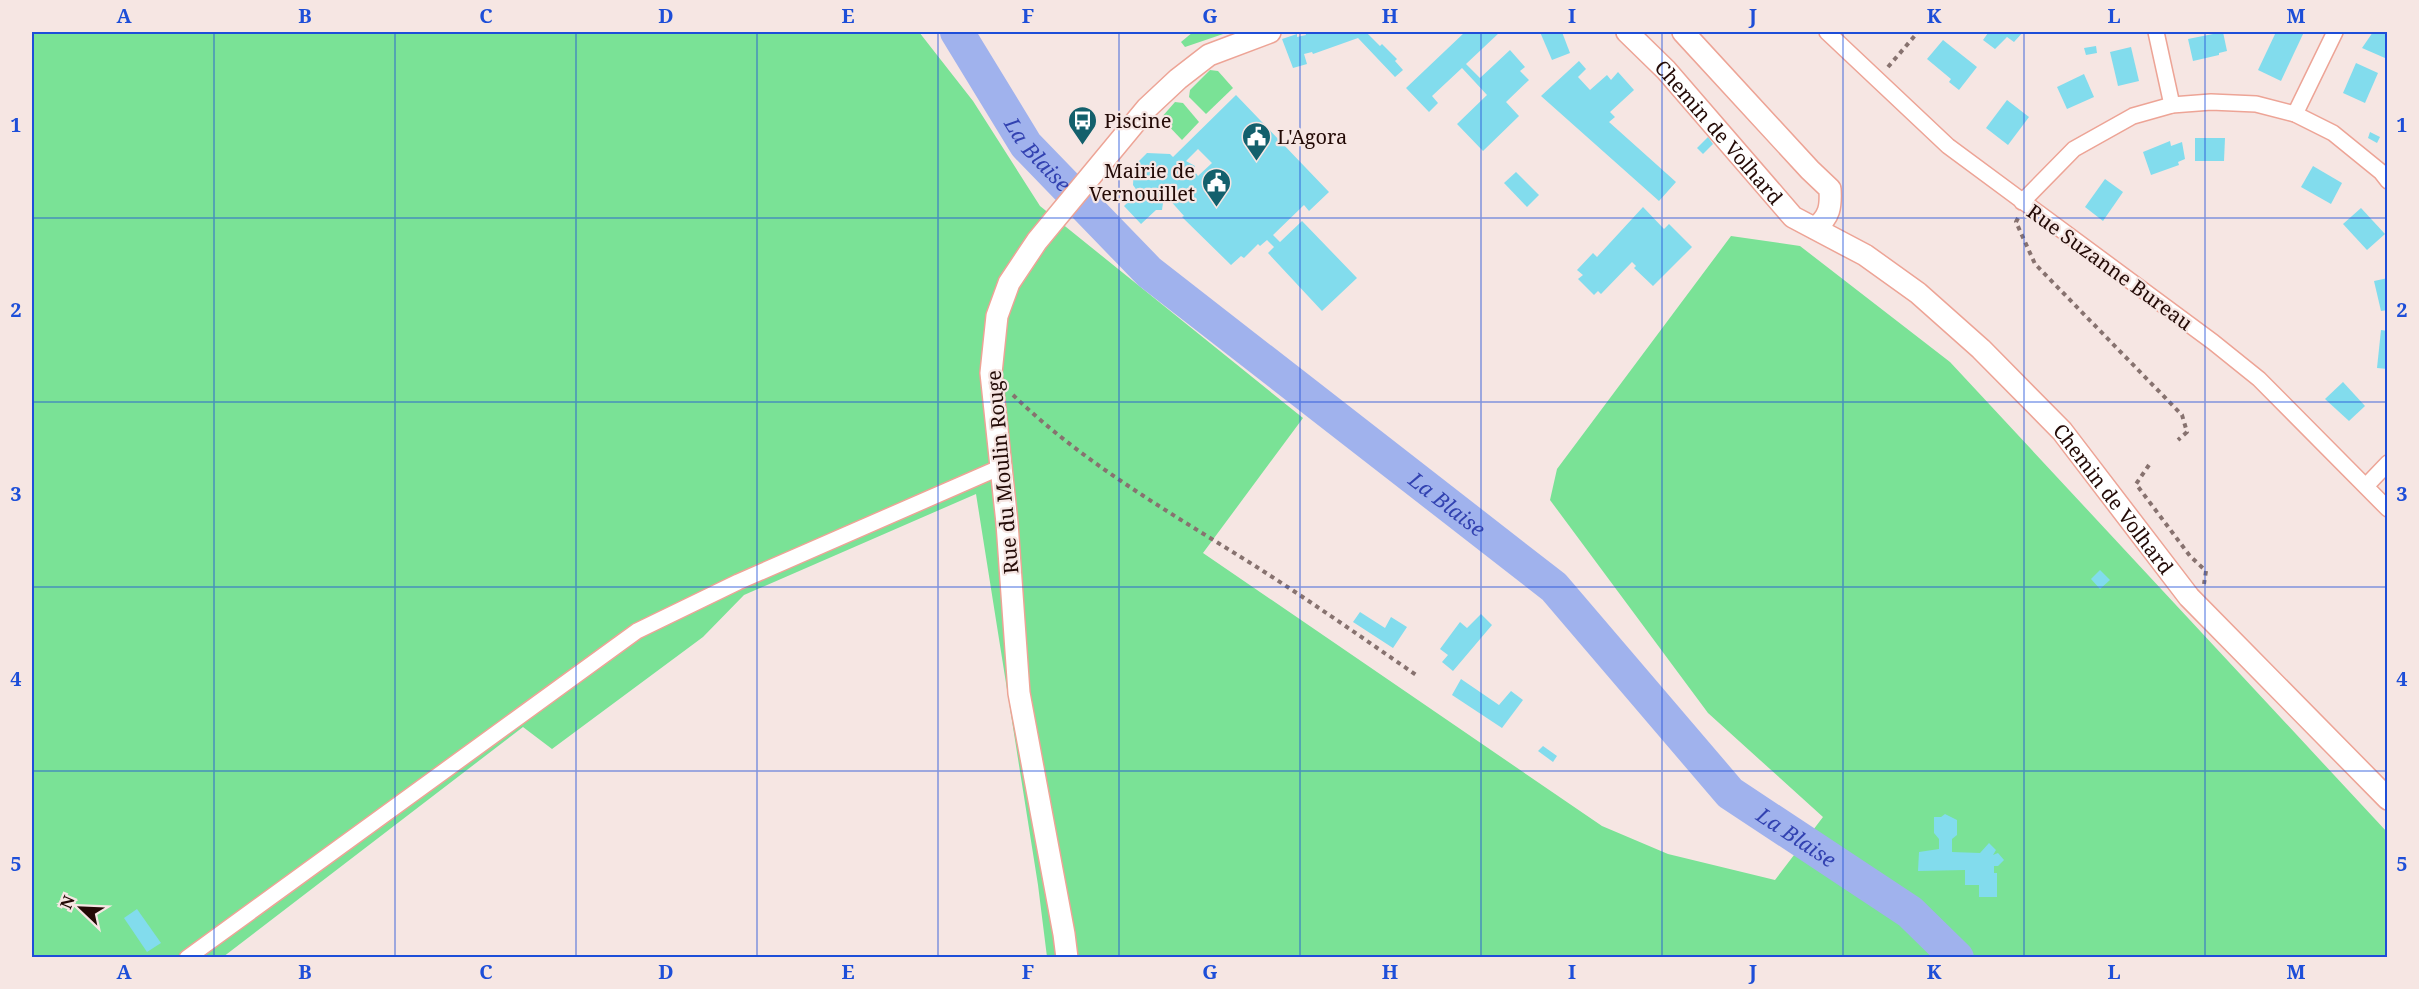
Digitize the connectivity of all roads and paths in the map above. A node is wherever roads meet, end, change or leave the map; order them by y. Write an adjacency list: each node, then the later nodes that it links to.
1 (1270, 32): 14 (street, Rue du Moulin Rouge)
2 (1627, 32): 13 (street, Chemin de Volhard)
3 (1683, 32): 13 (street, Chemin de Volhard)
4 (1827, 32): 8 (street, Rue Suzanne Bureau)
5 (1917, 32): 8 (path)
6 (2156, 32): 9 (street)
7 (2335, 32): 10 (street)
8 (1878, 79): 12 (street, Rue Suzanne Bureau)
9 (2172, 105): 10 (street); 12 (street)
10 (2295, 114): 11 (street)
11 (2388, 182)
12 (2022, 202): 15 (path); 19 (street, Rue Suzanne Bureau)
13 (1815, 228): 21 (street, Chemin de Volhard)
14 (991, 373): 18 (street, Rue du Moulin Rouge); 22 (path)
15 (2178, 440)
16 (2388, 463): 19 (street)
17 (2149, 465): 21 (path)
18 (1001, 467): 24 (street); 25 (street, Rue du Moulin Rouge)
19 (2366, 486): 20 (street, Rue Suzanne Bureau)
20 (2388, 509)
21 (2189, 597): 23 (street, Chemin de Volhard)
22 (1419, 677)
23 (2388, 799)
24 (187, 957)
25 (1067, 957)

